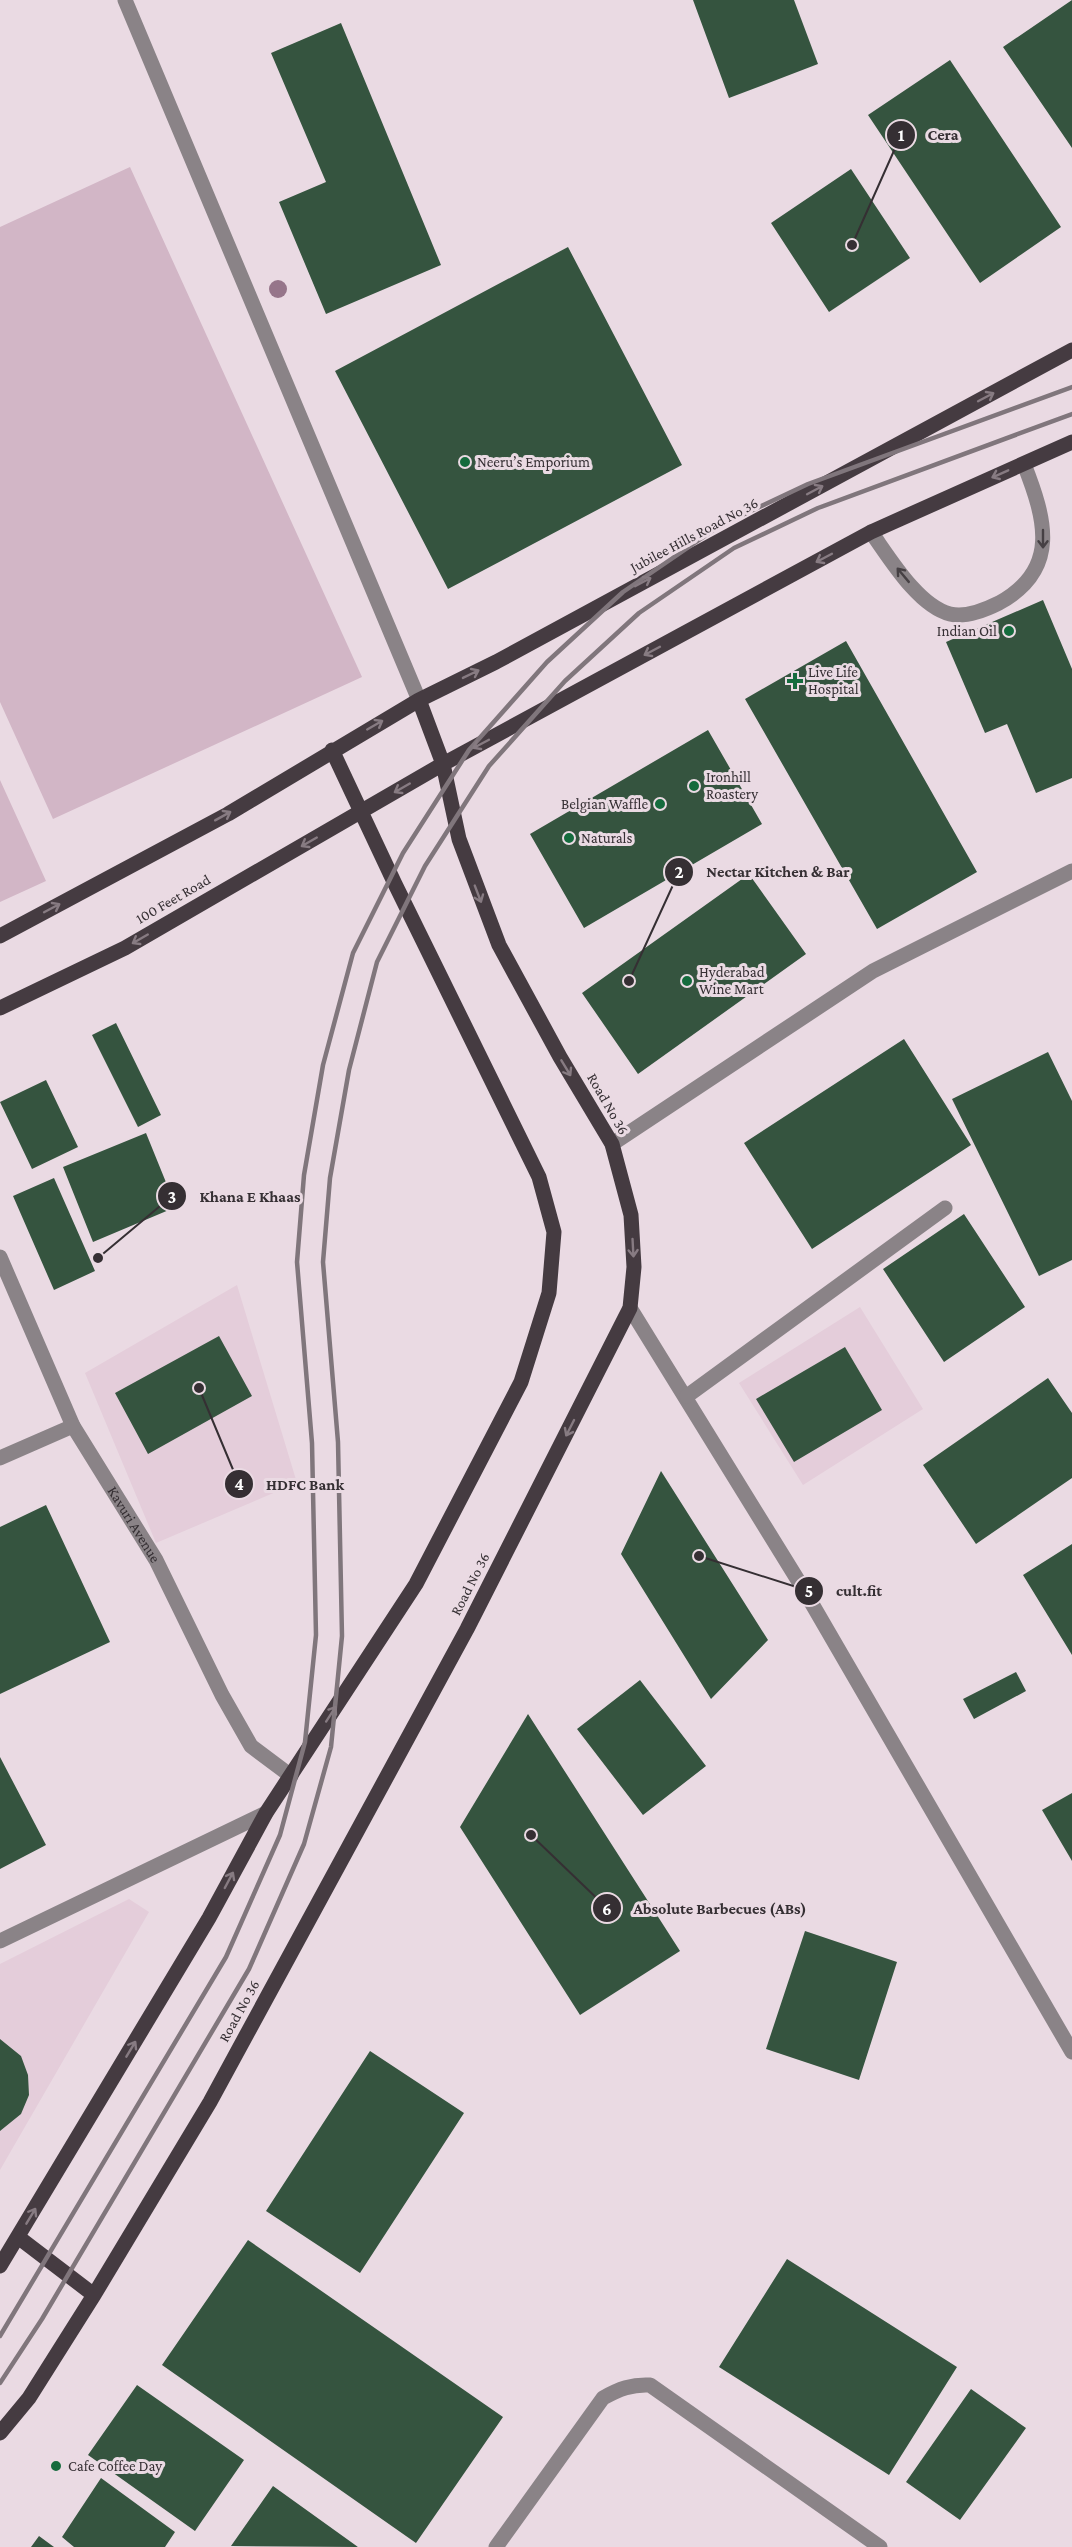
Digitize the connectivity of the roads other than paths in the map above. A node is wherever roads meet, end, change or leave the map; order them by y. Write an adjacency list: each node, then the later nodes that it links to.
1 (125, 0): 6 (street)
2 (1072, 350): 6 (main road, Jubilee Hills Road No 36, one-way to 2)
3 (1072, 442): 4 (main road)
4 (1024, 464): 5 (main road, one-way to 5); 5 (street, one-way to 5)
5 (871, 532): 8 (main road, one-way to 8)
6 (419, 700): 7 (main road, Jubilee Hills Road No 36, one-way to 6); 8 (main road, Road No 36)
7 (332, 750): 9 (main road); 11 (main road, one-way to 7)
8 (443, 764): 9 (main road, one-way to 9); 13 (main road, Road No 36, one-way to 13)
9 (360, 812): 12 (main road, 100 Feet Road, one-way to 12); 20 (main road, one-way to 9)
10 (1072, 871): 13 (street)
11 (0, 936)
12 (0, 1008)
13 (612, 1143): 16 (main road, Road No 36, one-way to 16)
14 (945, 1208): 17 (street)
15 (0, 1257): 18 (street, Kavuri Avenue)
16 (630, 1308): 17 (street); 26 (main road, Road No 36, one-way to 26)
17 (687, 1396): 23 (street)
18 (73, 1426): 19 (street); 20 (street, Kavuri Avenue)
19 (0, 1458)
20 (291, 1776): 21 (main road)
21 (266, 1813): 22 (street); 24 (main road, one-way to 21)
22 (0, 1941)
23 (1072, 2052)
24 (18, 2237): 25 (main road); 26 (main road)
25 (0, 2266)
26 (94, 2295): 27 (main road, Road No 36)
27 (0, 2433)
28 (496, 2547): 29 (street)
29 (880, 2547)

